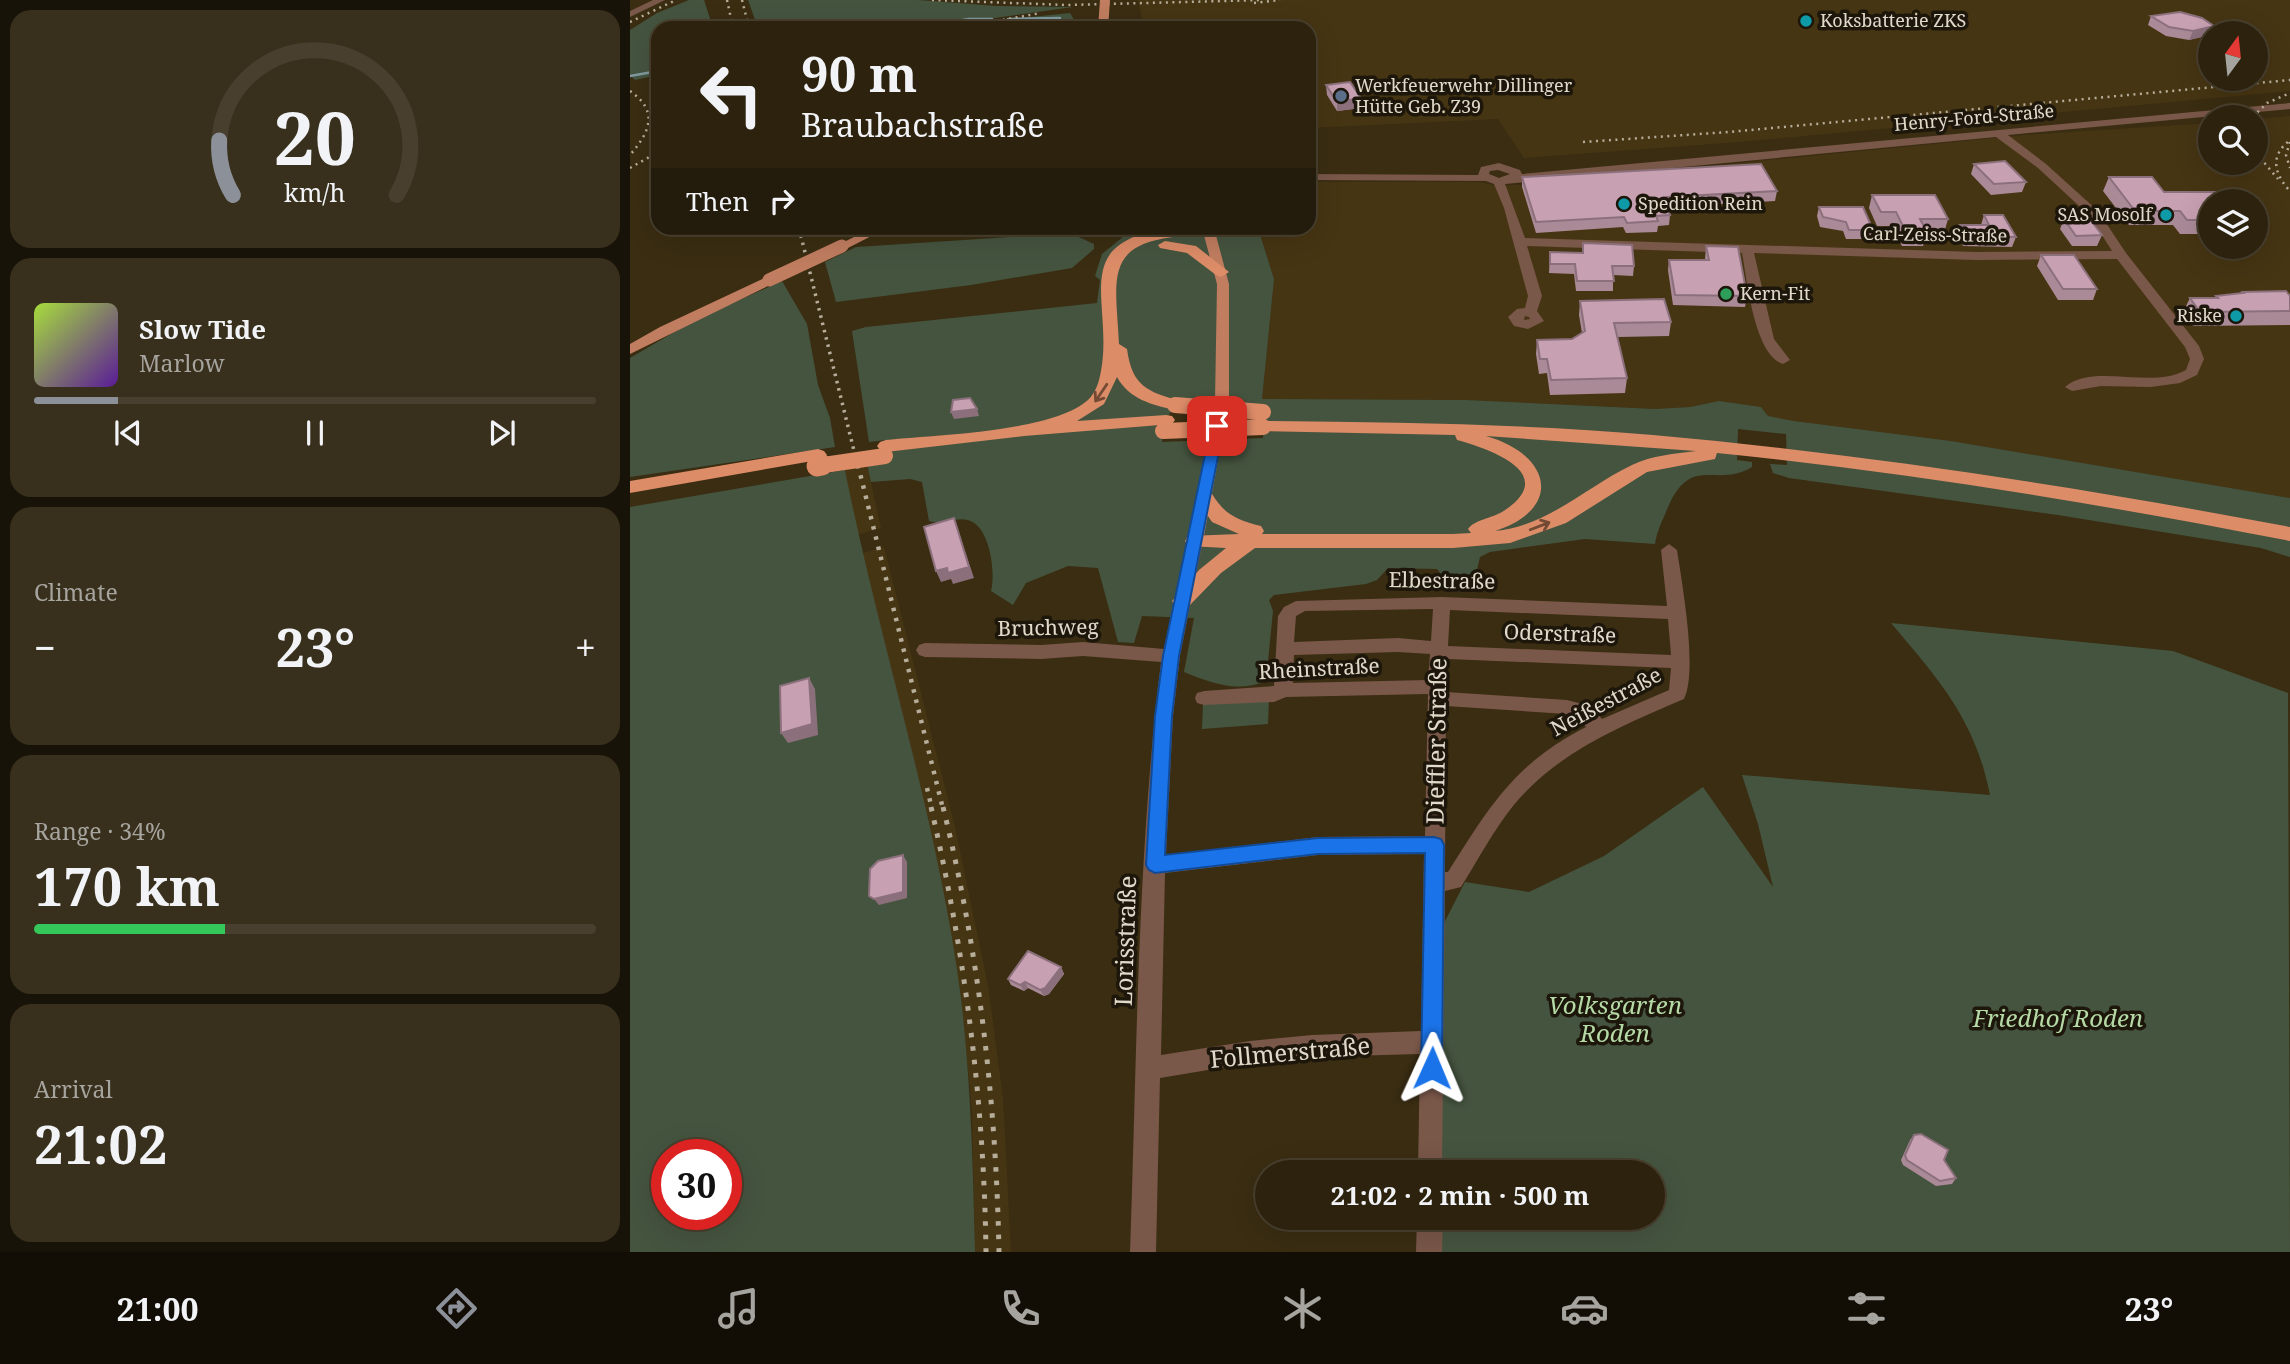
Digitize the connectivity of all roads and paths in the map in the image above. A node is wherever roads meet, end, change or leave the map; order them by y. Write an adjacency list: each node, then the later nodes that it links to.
1 (660, 0): 3 (street)
2 (1105, 0): 4 (main road, bridge)
3 (630, 15)
4 (1104, 21)
5 (2290, 106): 6 (street, Henry-Ford-Straße)
6 (2003, 133): 9 (street, Henry-Ford-Straße); 19 (street)
7 (1484, 175): 8 (street); 9 (street); 9 (street, Henry-Ford-Straße)
8 (1316, 177)
9 (1509, 178): 16 (street)
10 (866, 235): 22 (main road, bridge)
11 (1150, 235): 15 (highway)
12 (1176, 235): 15 (highway)
13 (1196, 235): 17 (highway)
14 (1210, 235): 20 (main road)
15 (1143, 239): 28 (highway, one-way to 28)
16 (1519, 242): 18 (street, Carl-Zeiss-Straße); 21 (street)
17 (1165, 245): 20 (highway); 26 (highway)
18 (1747, 249): 19 (street, Carl-Zeiss-Straße); 23 (street)
19 (2121, 255): 24 (street)
20 (1221, 272): 35 (main road)
21 (1530, 312)
22 (630, 350)
23 (1783, 360)
24 (2072, 387)
25 (1263, 418): 26 (highway, bridge); 26 (highway, bridge); 27 (highway); 29 (highway)
26 (1168, 419): 28 (highway); 31 (highway)
27 (1375, 425): 29 (highway); 39 (highway)
28 (1024, 430): 31 (highway)
29 (1737, 446): 30 (highway); 39 (highway, one-way to 29)
30 (1787, 450): 36 (highway); 37 (highway)
31 (885, 451): 32 (highway, bridge)
32 (817, 460): 33 (highway); 34 (highway)
33 (630, 487)
34 (630, 497)
35 (1205, 498): 38 (main road); 39 (highway)
36 (2290, 520)
37 (2290, 534)
38 (1196, 535): 39 (highway); 41 (street, Lorisstraße)
39 (1253, 535): 41 (highway)
40 (1669, 550): 43 (street, Neißestraße)
41 (1182, 601): 47 (street, Lorisstraße)
42 (1442, 603): 43 (street, Elbestraße); 44 (street, Elbestraße); 46 (street, Dieffler Straße)
43 (1675, 613): 48 (street, Neißestraße)
44 (1286, 649): 46 (street, Oderstraße); 49 (street, Elbestraße)
45 (925, 650): 47 (street, Bruchweg)
46 (1439, 650): 48 (street, Oderstraße); 50 (street, Dieffler Straße)
47 (1171, 656): 54 (street, Lorisstraße)
48 (1679, 662): 52 (street, Neißestraße)
49 (1283, 690): 50 (street, Rheinstraße); 51 (street, Rheinstraße)
50 (1437, 693): 52 (street, Rheinstraße); 53 (street, Dieffler Straße)
51 (1204, 698)
52 (1599, 728): 55 (street, Neißestraße)
53 (1434, 845): 54 (street); 55 (street, Dieffler Straße)
54 (1155, 865): 57 (street, Lorisstraße)
55 (1434, 882): 56 (street, Dieffler Straße)
56 (1432, 1042): 57 (street, Follmerstraße); 58 (street, Dieffler Straße)
57 (1148, 1069): 60 (street, Lorisstraße)
58 (1430, 1160)
59 (1430, 1230): 61 (street)
60 (1143, 1252)
61 (1429, 1252)

